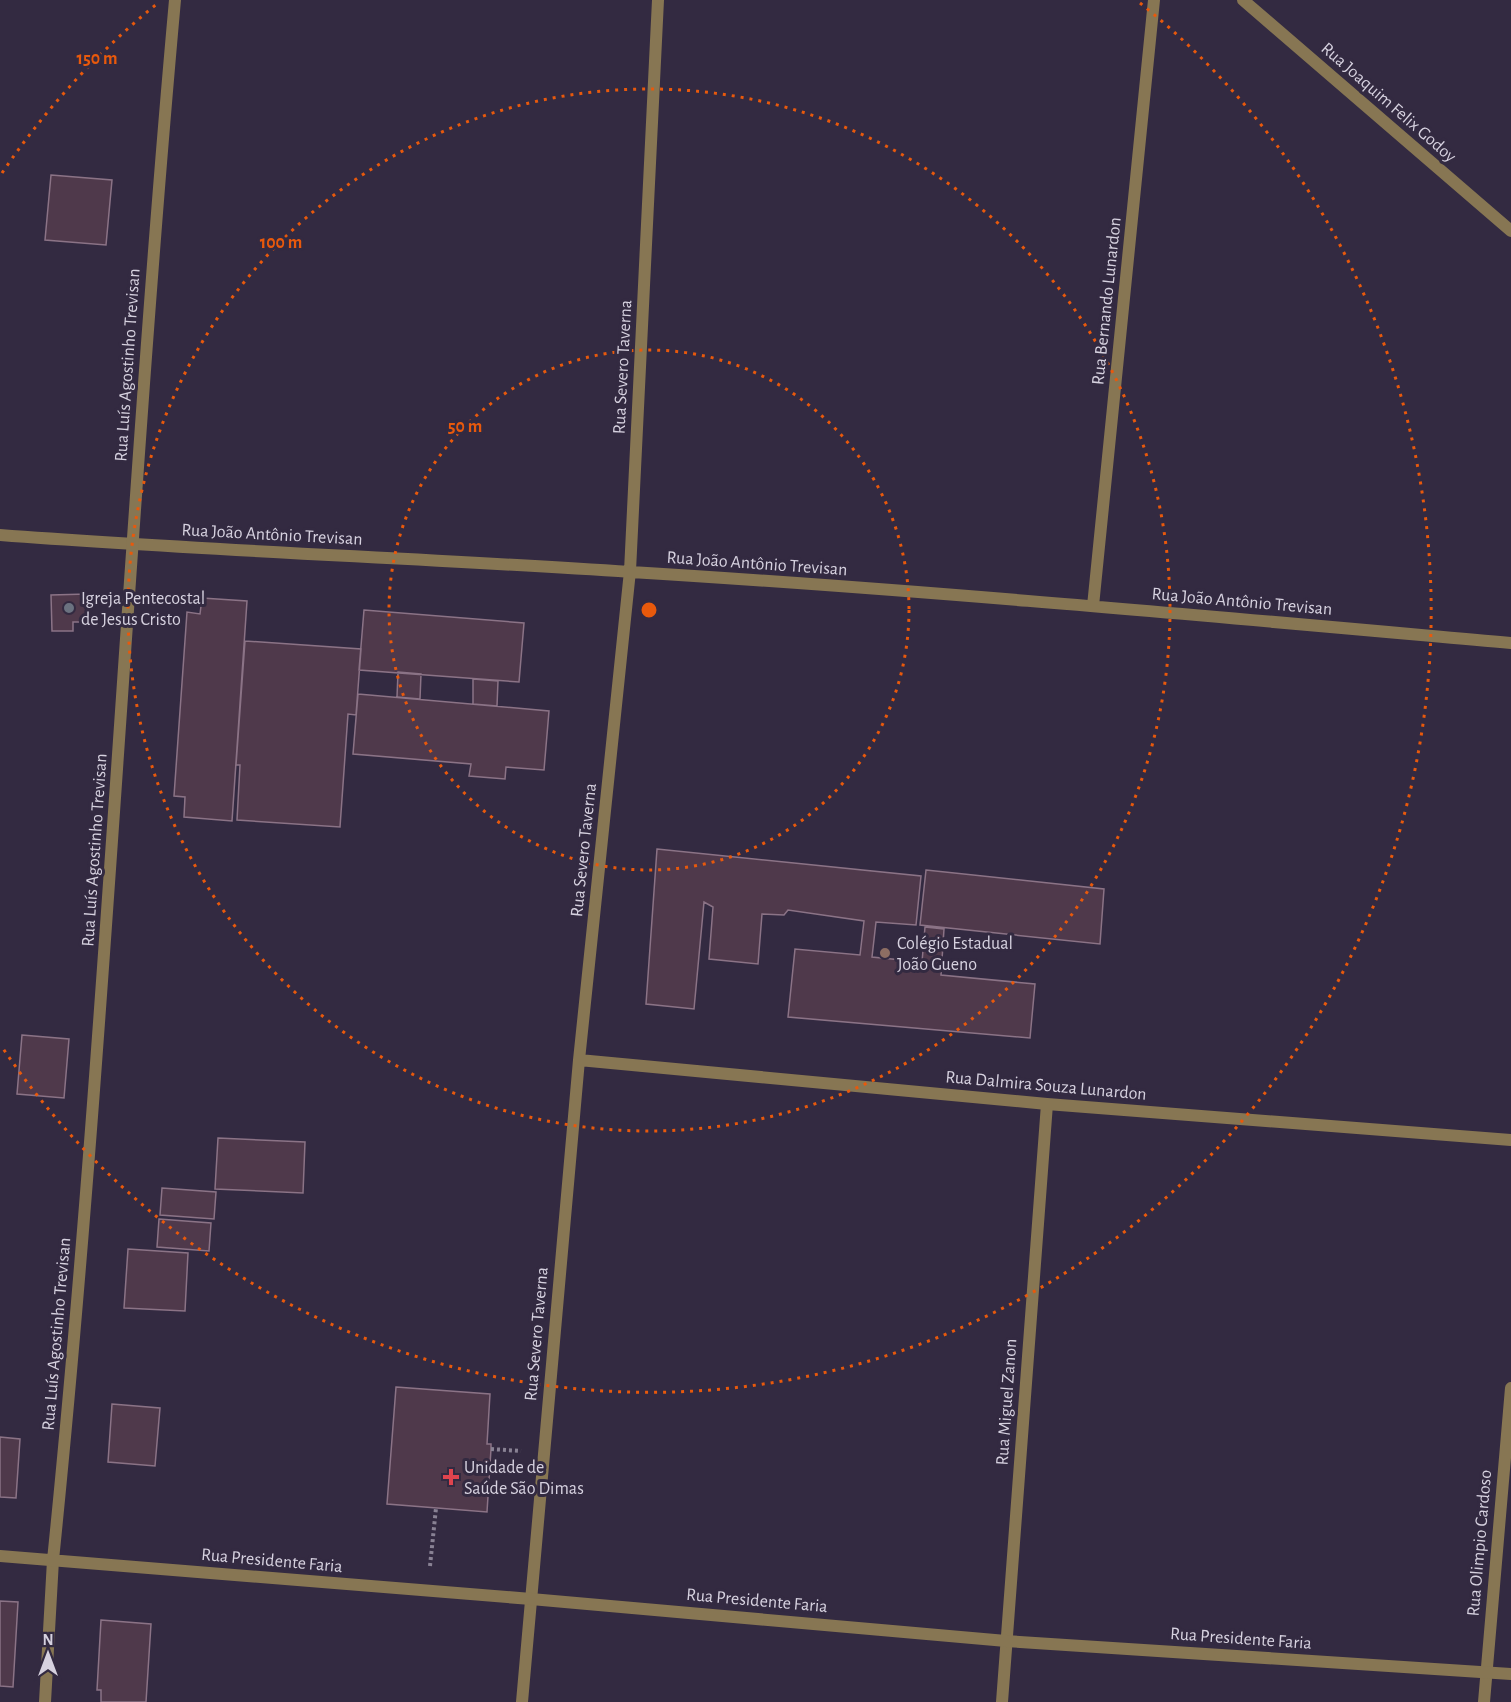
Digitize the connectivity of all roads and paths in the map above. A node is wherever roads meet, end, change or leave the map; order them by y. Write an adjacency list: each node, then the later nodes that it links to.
1 (175, 0): 7 (street, Rua Luís Agostinho Trevisan)
2 (658, 0): 8 (street, Rua Severo Taverna)
3 (1155, 0): 9 (street, Rua Bernando Lunardon)
4 (1243, 0): 5 (street, Rua Joaquim Felix Godoy)
5 (1511, 231)
6 (0, 535): 7 (street, Rua João Antônio Trevisan)
7 (132, 545): 8 (street, Rua João Antônio Trevisan); 17 (street, Rua Luís Agostinho Trevisan)
8 (630, 572): 9 (street, Rua João Antônio Trevisan); 11 (street, Rua Severo Taverna)
9 (1093, 606): 10 (street, Rua João Antônio Trevisan)
10 (1511, 644)
11 (579, 1060): 12 (street, Rua Dalmira Souza Lunardon); 19 (street, Rua Severo Taverna)
12 (1047, 1104): 13 (street, Rua Dalmira Souza Lunardon); 20 (street, Rua Miguel Zanon)
13 (1511, 1140)
14 (1511, 1388): 21 (street, Rua Olimpio Cardoso)
15 (436, 1508): 18 (path)
16 (0, 1556): 17 (street, Rua Presidente Faria)
17 (53, 1560): 18 (street, Rua Presidente Faria); 23 (street, Rua Luís Agostinho Trevisan)
18 (427, 1591): 19 (street, Rua Presidente Faria)
19 (531, 1599): 20 (street, Rua Presidente Faria); 24 (street, Rua Severo Taverna)
20 (1006, 1641): 21 (street, Rua Presidente Faria); 25 (street, Rua Miguel Zanon)
21 (1486, 1672): 22 (street, Rua Presidente Faria); 26 (street, Rua Olimpio Cardoso)
22 (1511, 1674)
23 (45, 1702)
24 (522, 1702)
25 (1002, 1702)
26 (1484, 1702)

